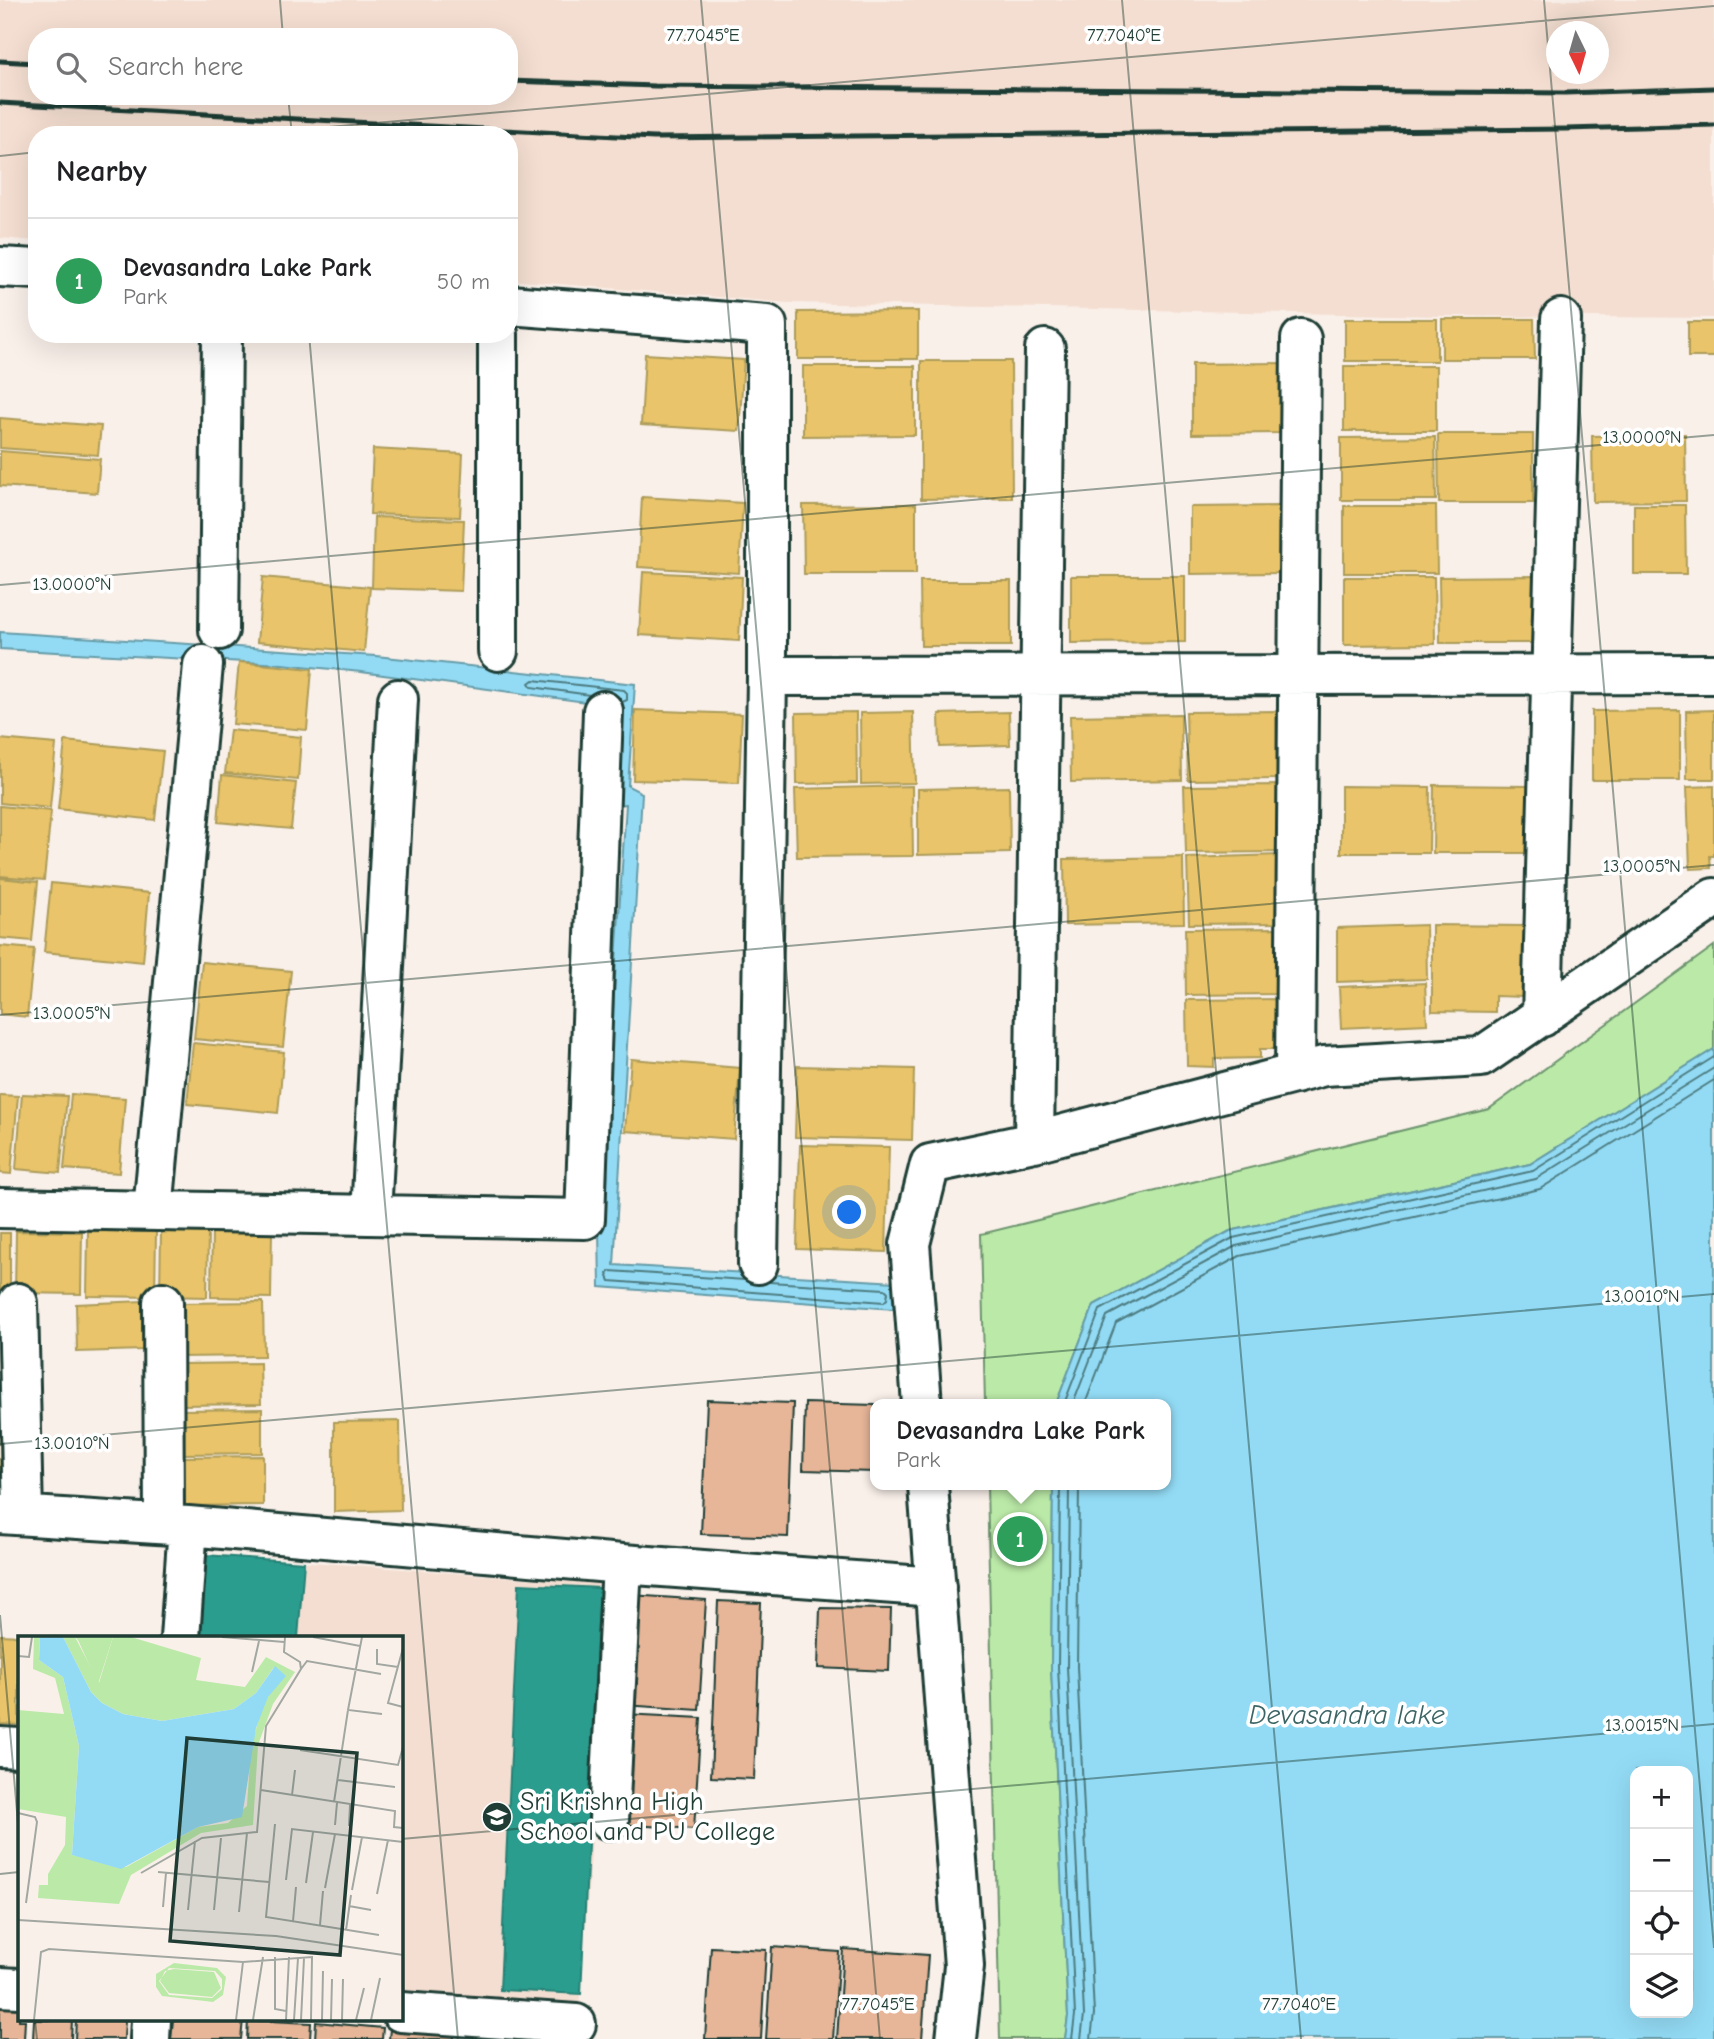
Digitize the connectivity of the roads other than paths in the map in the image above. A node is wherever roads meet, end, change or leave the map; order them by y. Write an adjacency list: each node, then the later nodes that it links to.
1 (0, 267): 2 (street)
2 (28, 269)
3 (518, 306): 16 (street)
4 (1561, 319): 12 (street)
5 (1301, 339): 15 (street)
6 (222, 343): 9 (street)
7 (498, 343): 10 (street)
8 (1045, 349): 14 (street)
9 (219, 630)
10 (498, 651)
11 (202, 665): 24 (street)
12 (1552, 674): 13 (street); 15 (street); 20 (street)
13 (1714, 674)
14 (1041, 675): 15 (street); 16 (street); 22 (street)
15 (1298, 675): 21 (street)
16 (767, 676): 26 (street)
17 (398, 699): 25 (street)
18 (603, 711): 25 (street)
19 (1714, 898): 20 (street)
20 (1542, 1017): 21 (street)
21 (1295, 1074): 22 (street)
22 (1034, 1142): 29 (street)
23 (0, 1208): 24 (street)
24 (153, 1211): 25 (street)
25 (371, 1215)
26 (758, 1264)
27 (163, 1302): 32 (street)
28 (18, 1303): 31 (street)
29 (922, 1399)
30 (928, 1490): 34 (street)
31 (12, 1515): 32 (street)
32 (176, 1525): 33 (street); 35 (street)
33 (622, 1564): 34 (street); 38 (street)
34 (936, 1587): 43 (street)
35 (180, 1636)
36 (0, 1747): 37 (street)
37 (18, 1748)
38 (609, 1821)
39 (0, 1987): 40 (street)
40 (18, 1988)
41 (402, 2012): 42 (street)
42 (576, 2024)
43 (956, 2039)

